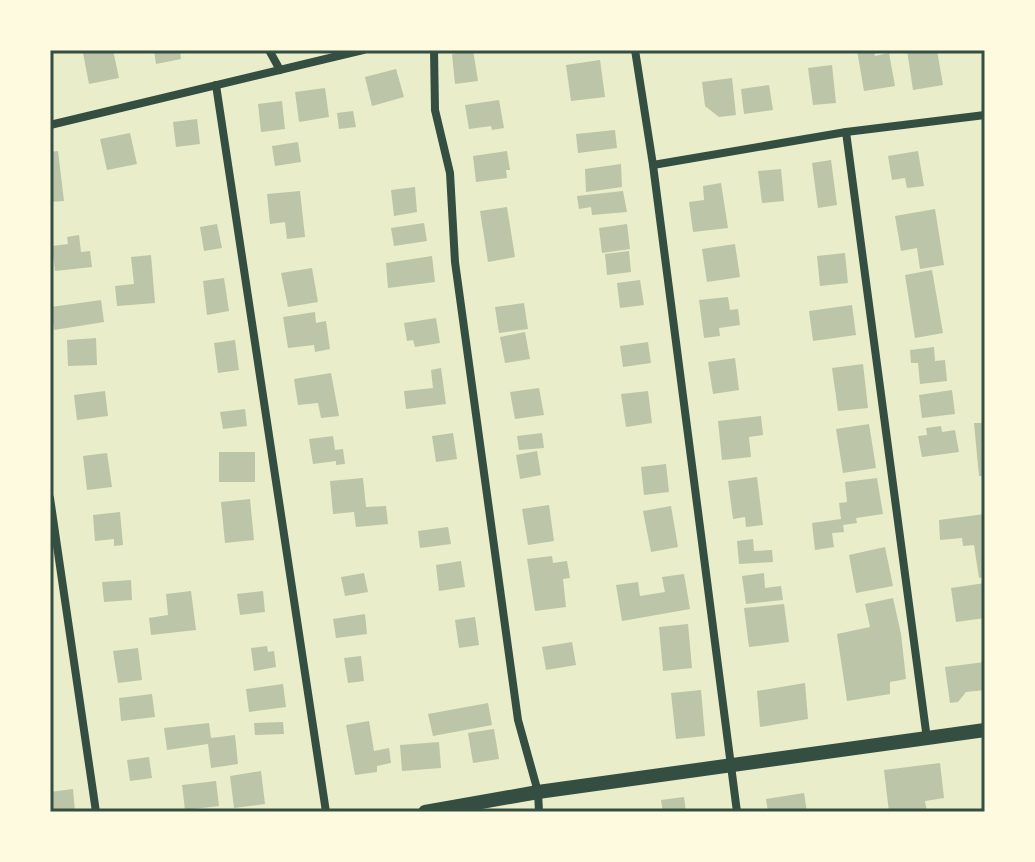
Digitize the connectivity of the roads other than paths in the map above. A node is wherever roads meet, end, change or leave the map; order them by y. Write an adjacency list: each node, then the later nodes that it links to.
1 (269, 50): 5 (street)
2 (363, 50): 5 (street)
3 (434, 50): 15 (street)
4 (635, 50): 10 (street)
5 (280, 70): 6 (street)
6 (216, 85): 8 (street); 17 (street)
7 (985, 115): 9 (street)
8 (50, 125)
9 (846, 132): 10 (street); 13 (street)
10 (653, 165): 14 (street)
11 (50, 498): 16 (street)
12 (985, 730): 13 (main road)
13 (927, 739): 14 (main road)
14 (730, 765): 15 (main road); 20 (street)
15 (538, 792): 18 (main road); 19 (street)
16 (96, 812)
17 (326, 812)
18 (425, 812)
19 (539, 812)
20 (737, 812)

